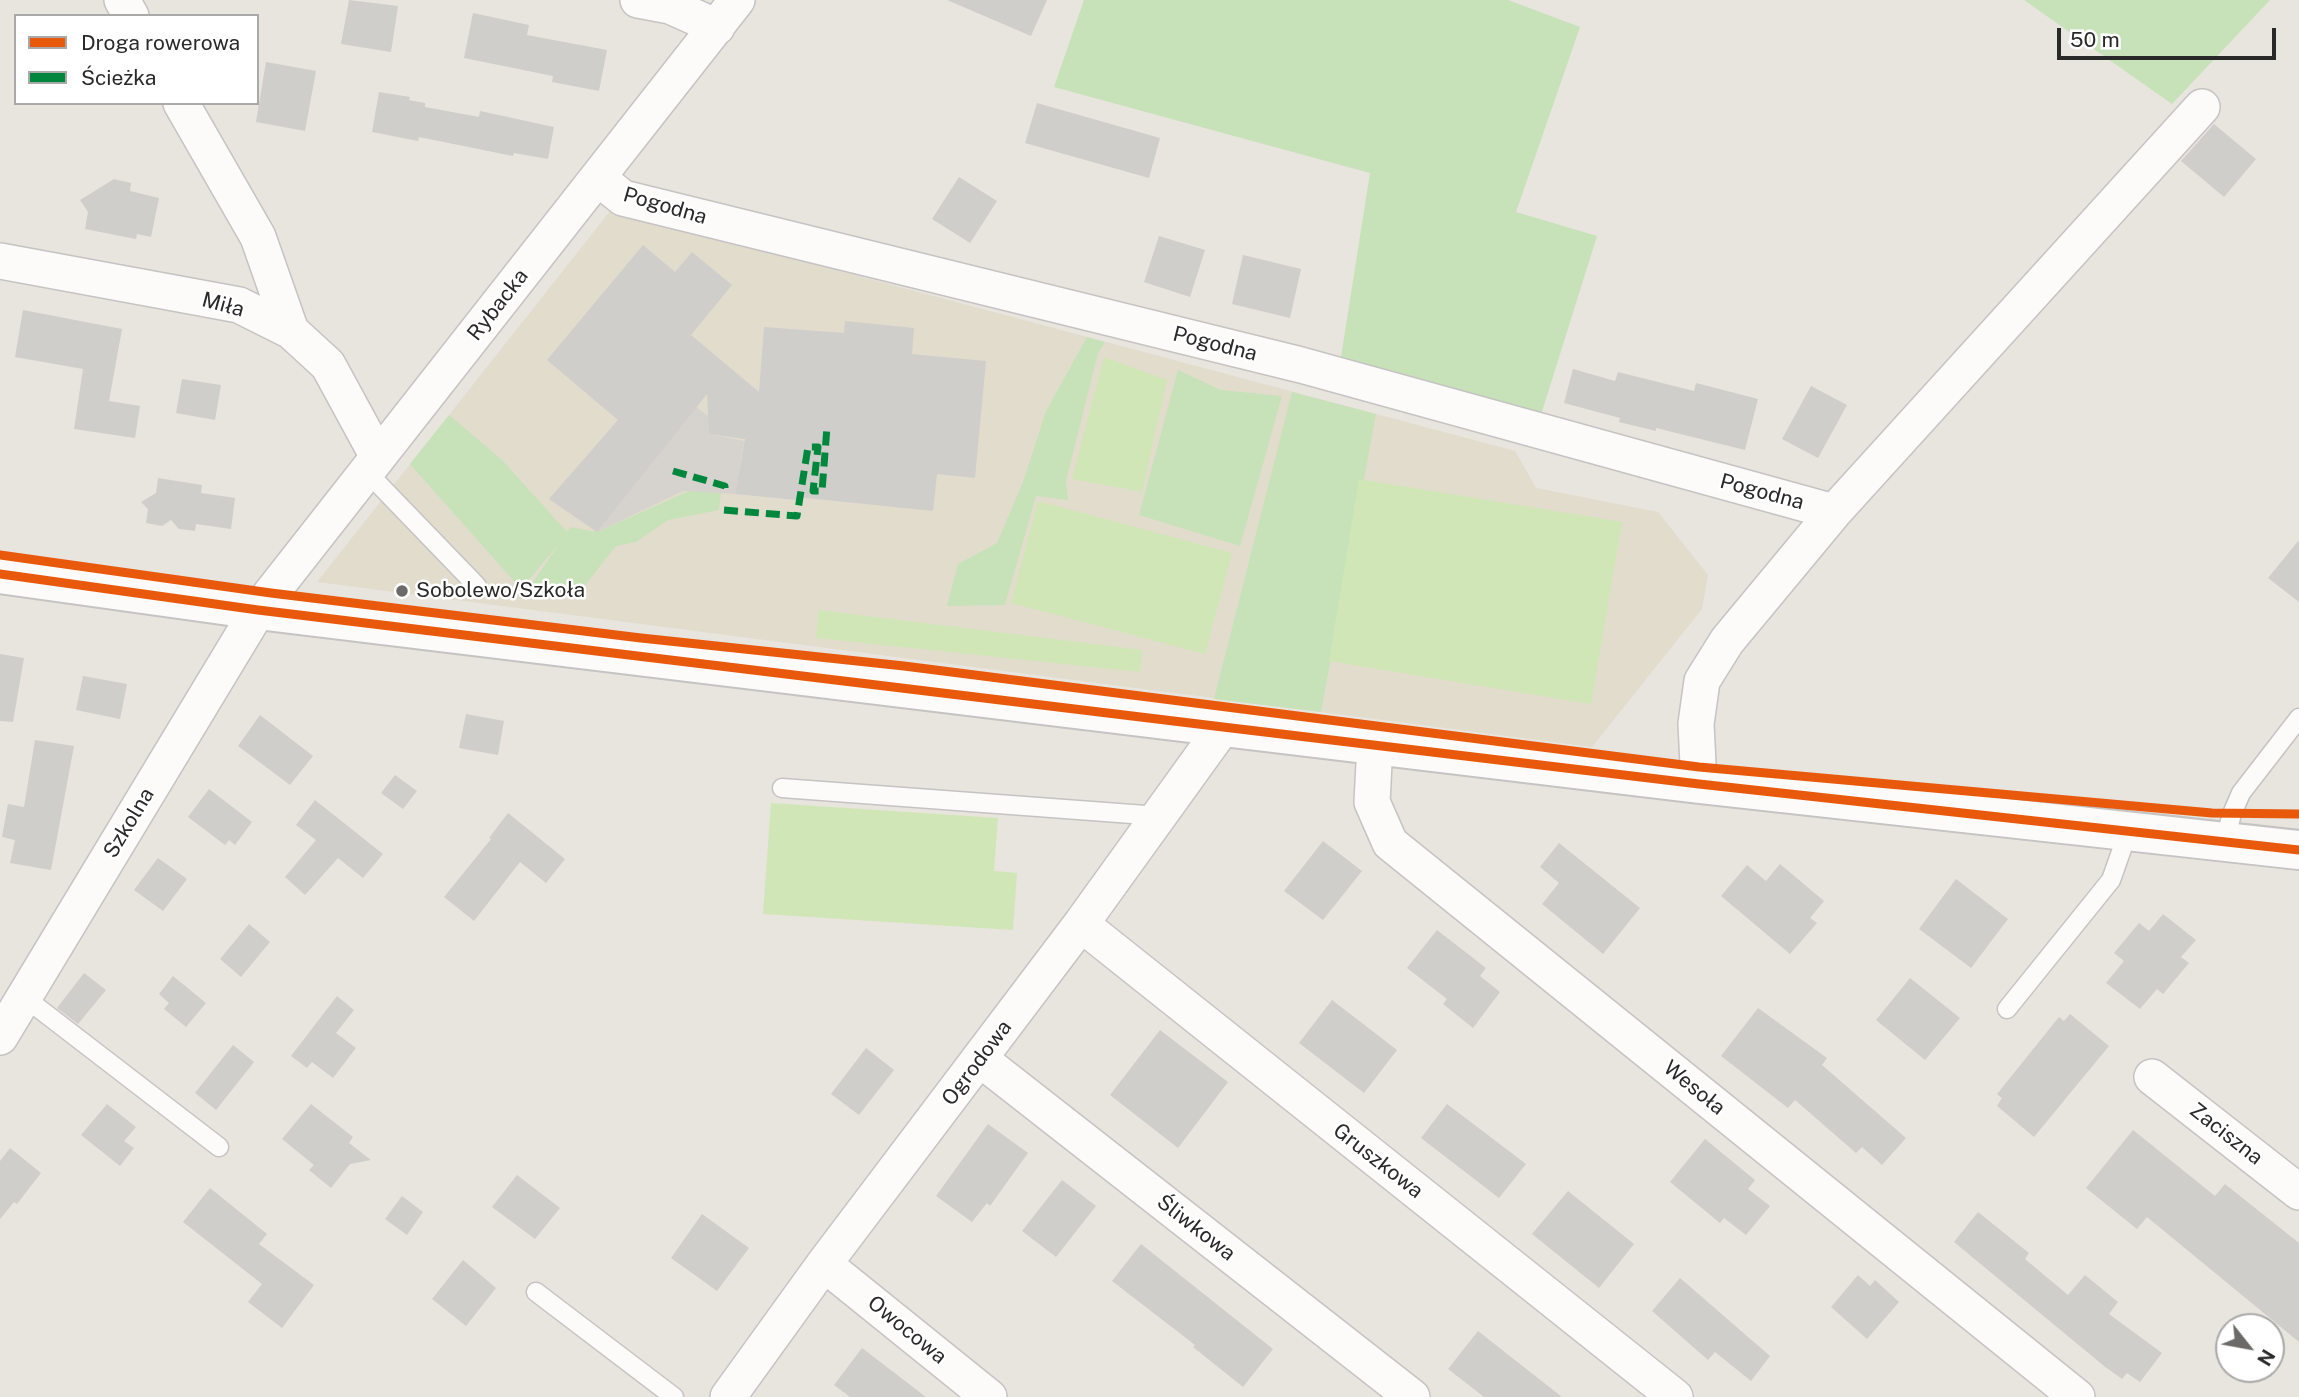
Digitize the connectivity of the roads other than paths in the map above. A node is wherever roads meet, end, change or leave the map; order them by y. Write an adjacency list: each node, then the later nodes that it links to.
1 (638, 0): 2 (street)
2 (727, 14): 5 (street, Rybacka)
3 (182, 105): 7 (street)
4 (2202, 107): 9 (street)
5 (598, 178): 8 (street, Rybacka); 9 (street, Pogodna)
6 (0, 261): 7 (street, Miła)
7 (291, 331): 8 (street, Miła)
8 (372, 464): 11 (lane); 12 (street, Rybacka)
9 (1833, 512): 16 (street)
10 (0, 574): 12 (street)
11 (477, 586)
12 (258, 610): 14 (street); 23 (street, Szkolna)
13 (2299, 718): 20 (lane)
14 (1223, 727): 15 (street); 18 (street, Ogrodowa)
15 (1375, 744): 16 (street); 37 (street, Wesoła)
16 (1699, 784): 19 (street)
17 (782, 788): 18 (lane)
18 (1159, 816): 22 (street, Ogrodowa)
19 (2129, 832): 20 (street); 24 (lane)
20 (2224, 842): 21 (street)
21 (2299, 850)
22 (1081, 924): 26 (street, Ogrodowa); 36 (street, Gruszkowa)
23 (24, 997): 25 (street, Szkolna); 28 (lane)
24 (2007, 1009)
25 (0, 1037)
26 (980, 1059): 30 (street, Ogrodowa); 35 (street, Śliwkowa)
27 (2152, 1077): 29 (street, Zaciszna)
28 (219, 1147)
29 (2299, 1192)
30 (824, 1264): 33 (street, Ogrodowa); 34 (street, Owocowa)
31 (536, 1292): 32 (lane)
32 (674, 1397)
33 (728, 1397)
34 (989, 1397)
35 (1412, 1397)
36 (1675, 1397)
37 (2077, 1397)

